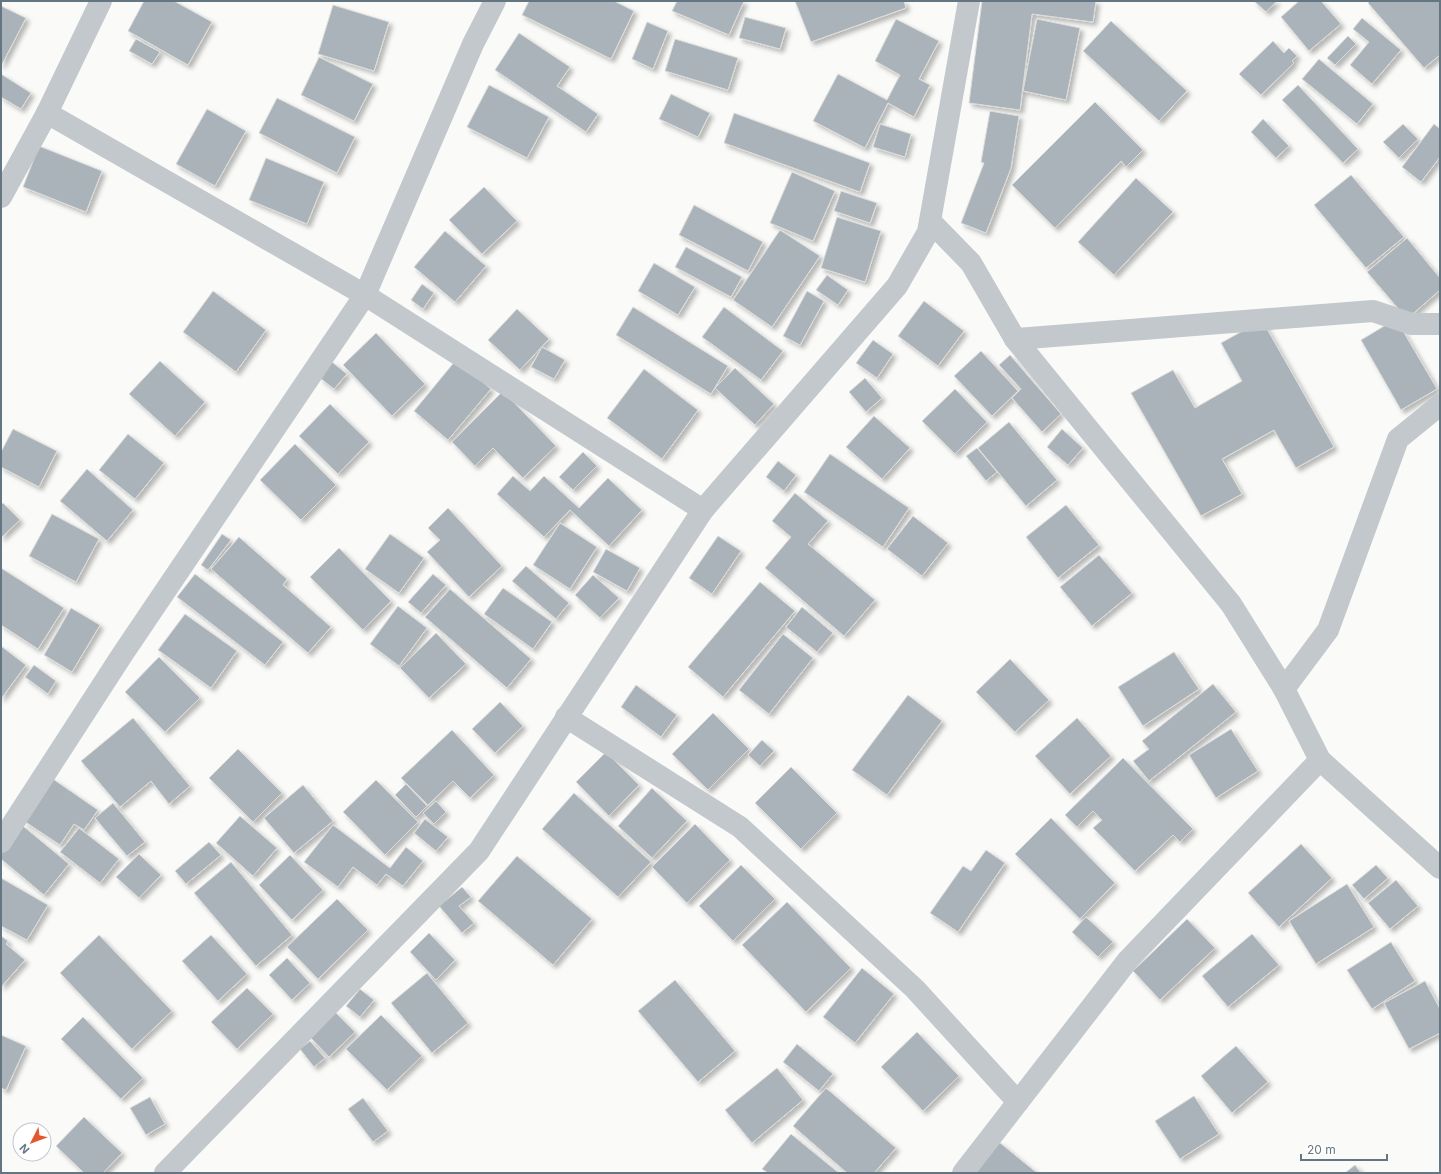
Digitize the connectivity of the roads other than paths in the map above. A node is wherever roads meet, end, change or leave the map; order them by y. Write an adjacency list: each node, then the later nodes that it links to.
1 (101, 1): 4 (street)
2 (494, 1): 7 (street)
3 (969, 1): 6 (street)
4 (47, 113): 5 (street); 7 (street)
5 (1, 197)
6 (930, 221): 9 (street); 11 (street)
7 (365, 295): 11 (street); 15 (street)
8 (1440, 324): 9 (street)
9 (1015, 339): 12 (street)
10 (1440, 405): 12 (street)
11 (703, 510): 13 (street)
12 (1284, 689): 14 (street)
13 (566, 717): 17 (street); 18 (street)
14 (1320, 760): 16 (street); 17 (street)
15 (1, 842)
16 (1440, 868)
17 (1018, 1102): 19 (street)
18 (165, 1173)
19 (963, 1173)

